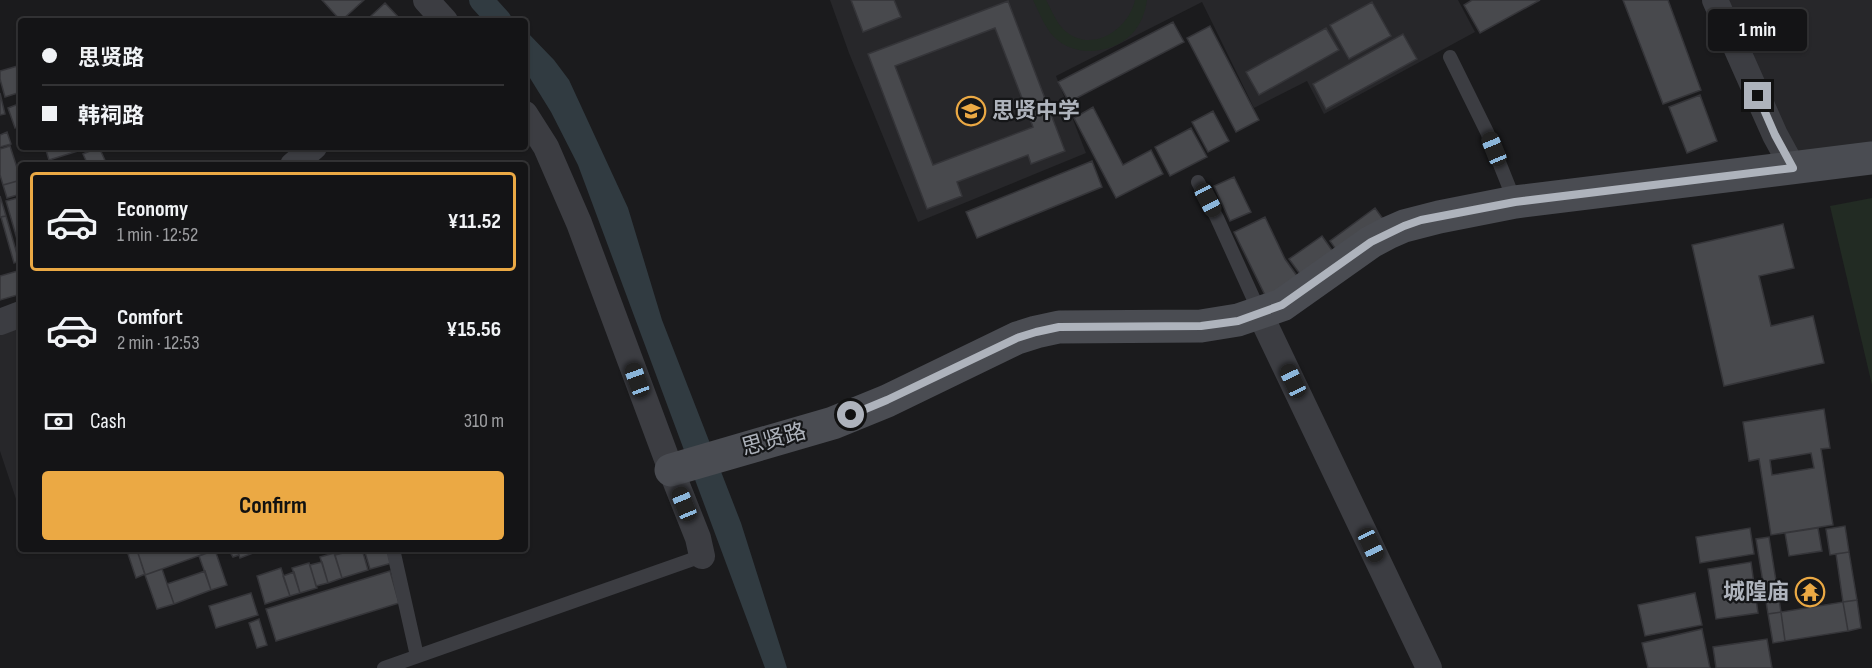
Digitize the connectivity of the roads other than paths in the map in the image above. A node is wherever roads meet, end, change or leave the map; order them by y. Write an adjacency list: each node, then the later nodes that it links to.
1 (426, 0): 3 (street)
2 (1715, 0): 9 (street)
3 (442, 18)
4 (1450, 57): 11 (lane)
5 (528, 119): 15 (street)
6 (310, 150): 8 (street)
7 (1872, 158): 9 (street, 思贤路)
8 (296, 162)
9 (1793, 168): 11 (street, 思贤路)
10 (1198, 182): 12 (lane)
11 (1515, 202): 12 (street, 思贤路)
12 (1260, 314): 15 (street, 思贤路); 20 (street)
13 (18, 315): 14 (street)
14 (0, 322)
15 (676, 468): 17 (street)
16 (394, 552): 18 (lane)
17 (702, 556): 18 (lane)
18 (417, 656): 19 (lane)
19 (384, 668)
20 (1429, 668)

